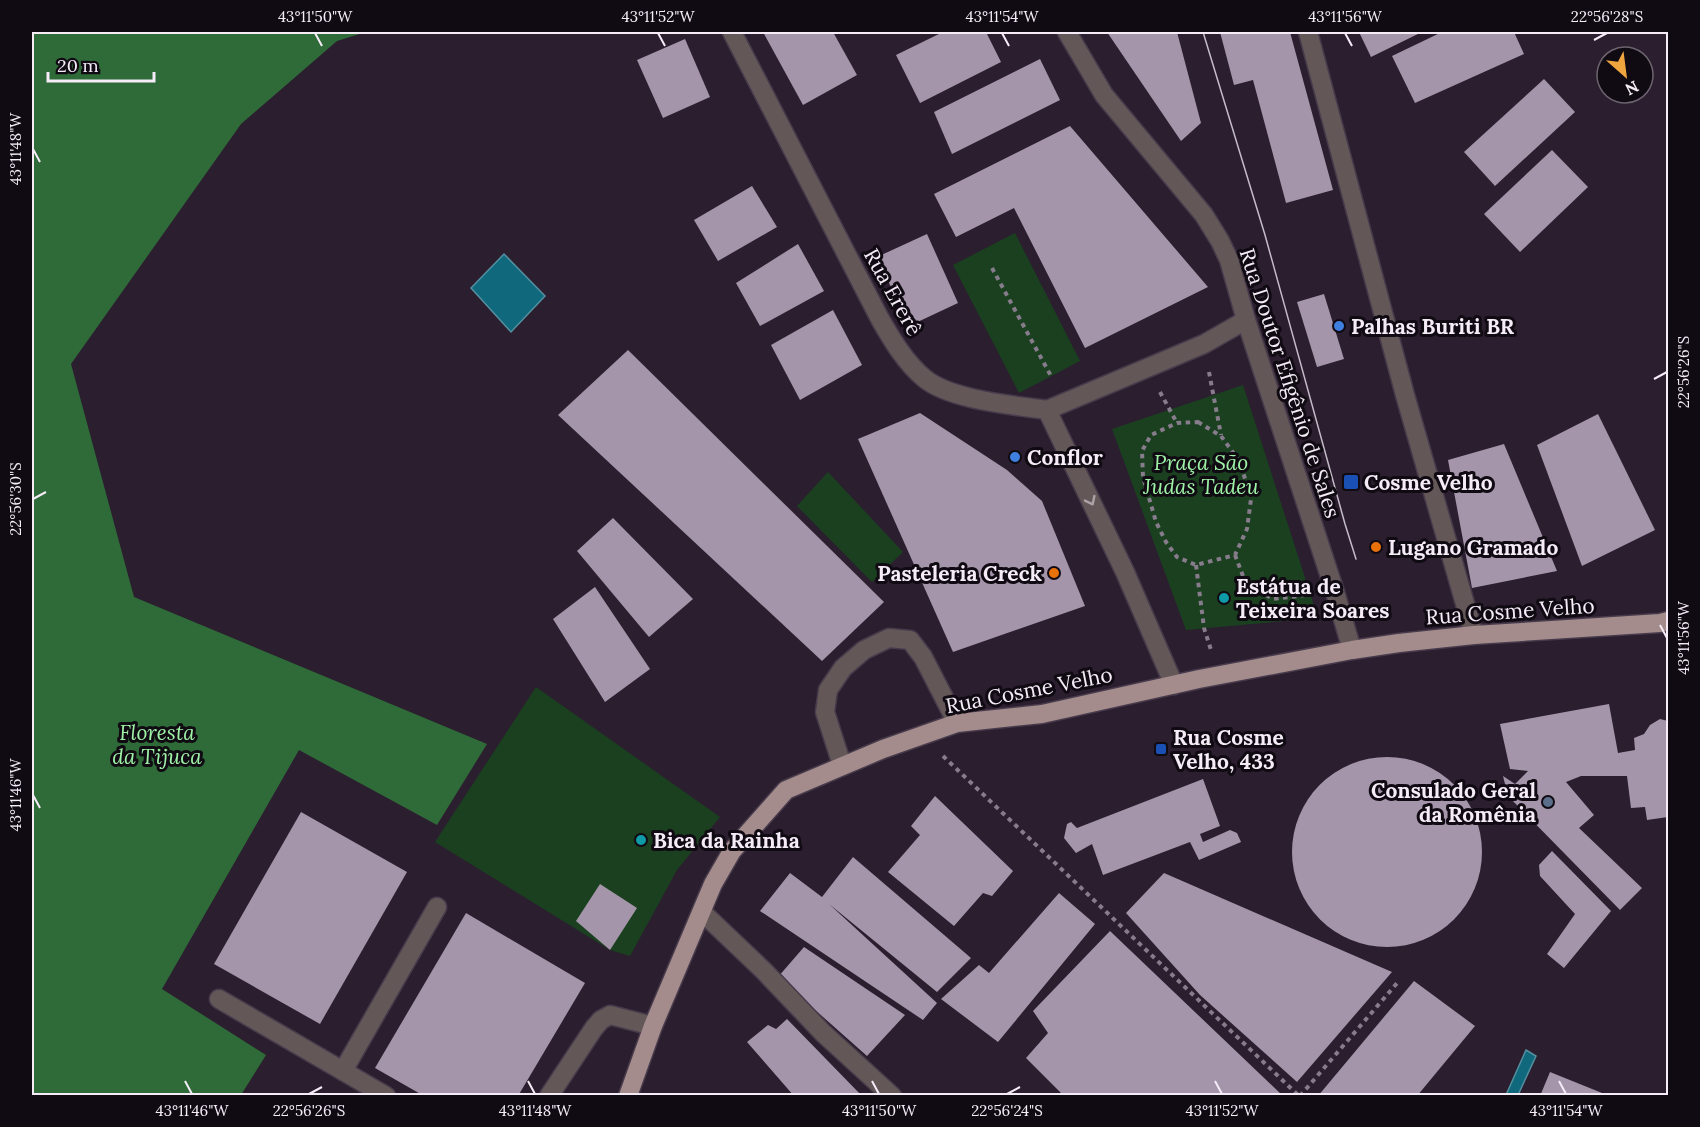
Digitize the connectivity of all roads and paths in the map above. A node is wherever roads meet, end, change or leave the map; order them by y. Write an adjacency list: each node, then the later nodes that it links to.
1 (732, 32): 9 (street, Rua Ererê)
2 (1067, 32): 5 (street, Rua Doutor Efigênio de Sales)
3 (1308, 32): 16 (street)
4 (992, 268): 8 (path)
5 (1246, 320): 6 (street); 14 (street, Rua Doutor Efigênio de Sales)
6 (1204, 344): 7 (street); 11 (path)
7 (1147, 369): 8 (street); 10 (path)
8 (1090, 393): 9 (street)
9 (1047, 410): 19 (street, one-way to 19)
10 (1177, 423): 11 (path); 13 (path)
11 (1221, 436): 12 (path)
12 (1235, 555): 13 (path); 14 (path)
13 (1196, 565): 18 (path)
14 (1335, 592): 17 (street, Rua Doutor Efigênio de Sales)
15 (1668, 621): 16 (main road, Rua Cosme Velho)
16 (1474, 635): 17 (main road, Rua Cosme Velho)
17 (1352, 650): 18 (main road, Rua Cosme Velho)
18 (1218, 676): 19 (main road, Rua Cosme Velho)
19 (1174, 685): 20 (main road, Rua Cosme Velho)
20 (957, 723): 21 (main road, Rua Cosme Velho); 22 (street)
21 (924, 735): 22 (main road, Rua Cosme Velho); 33 (path)
22 (842, 765): 24 (main road, Rua Cosme Velho)
23 (437, 907): 28 (street)
24 (702, 912): 27 (main road, Rua Cosme Velho); 32 (street)
25 (1398, 982): 33 (path)
26 (219, 999): 28 (street)
27 (653, 1026): 30 (street); 31 (main road, Rua Cosme Velho)
28 (343, 1071): 29 (street)
29 (386, 1095)
30 (549, 1095)
31 (628, 1095)
32 (892, 1095)
33 (1299, 1095)

